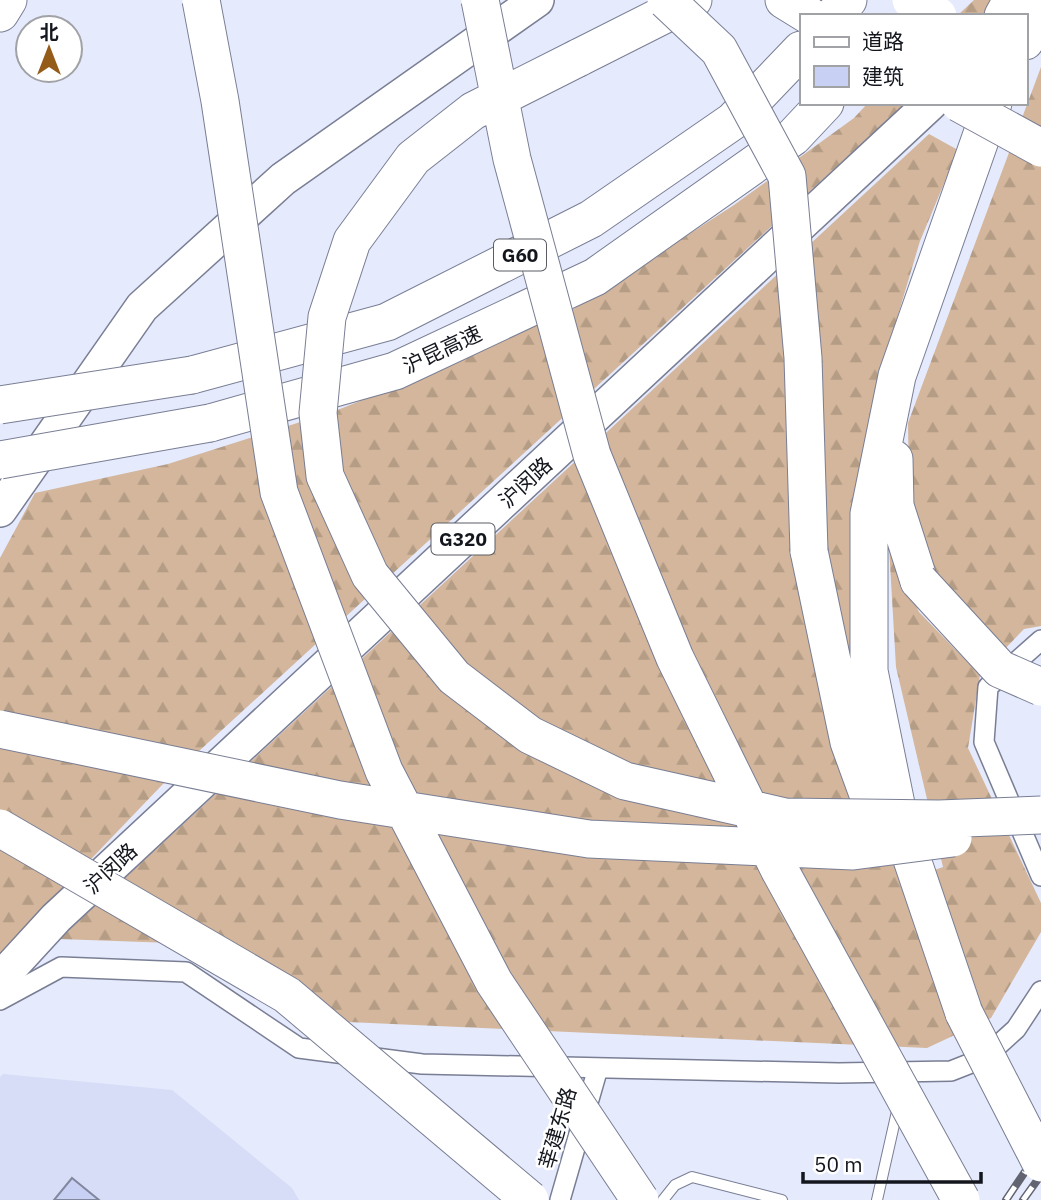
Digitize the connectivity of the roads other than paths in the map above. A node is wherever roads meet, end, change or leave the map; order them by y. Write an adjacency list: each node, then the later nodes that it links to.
1 (8, 0): 12 (highway)
2 (201, 0): 46 (highway, bridge)
3 (480, 0): 49 (highway, bridge)
4 (537, 0): 29 (highway)
5 (666, 0): 40 (highway, bridge)
6 (693, 0): 33 (highway, bridge)
7 (784, 0): 14 (highway)
8 (848, 0): 15 (highway)
9 (911, 0): 17 (highway, bridge)
10 (921, 0): 16 (highway)
11 (1025, 0): 18 (highway)
12 (0, 13)
13 (1041, 13): 19 (highway)
14 (807, 14)
15 (836, 14)
16 (908, 14)
17 (935, 14)
18 (1008, 14)
19 (1027, 38)
20 (800, 51): 27 (highway, G60, bridge)
21 (822, 105): 28 (highway, 沪昆高速 / G60, bridge)
22 (929, 105): 37 (highway, 沪闵路 / G320)
23 (962, 105): 25 (highway, bridge)
24 (992, 105): 26 (highway)
25 (1035, 147)
26 (936, 260): 31 (highway, bridge); 40 (highway, bridge)
27 (0, 405)
28 (0, 460)
29 (0, 510)
30 (1041, 640): 36 (street)
31 (1041, 687)
32 (0, 729): 34 (highway, bridge)
33 (1041, 815)
34 (1041, 826)
35 (0, 828): 44 (highway, bridge)
36 (1041, 876)
37 (0, 979)
38 (1041, 991): 42 (street)
39 (0, 1000): 41 (street)
40 (964, 1013): 43 (highway, bridge)
41 (598, 1068): 42 (street); 45 (street, 莘建东路)
42 (906, 1072): 48 (lane)
43 (1041, 1163)
44 (530, 1200)
45 (560, 1200)
46 (659, 1200): 47 (lane)
47 (782, 1200)
48 (877, 1200)
49 (961, 1200)

